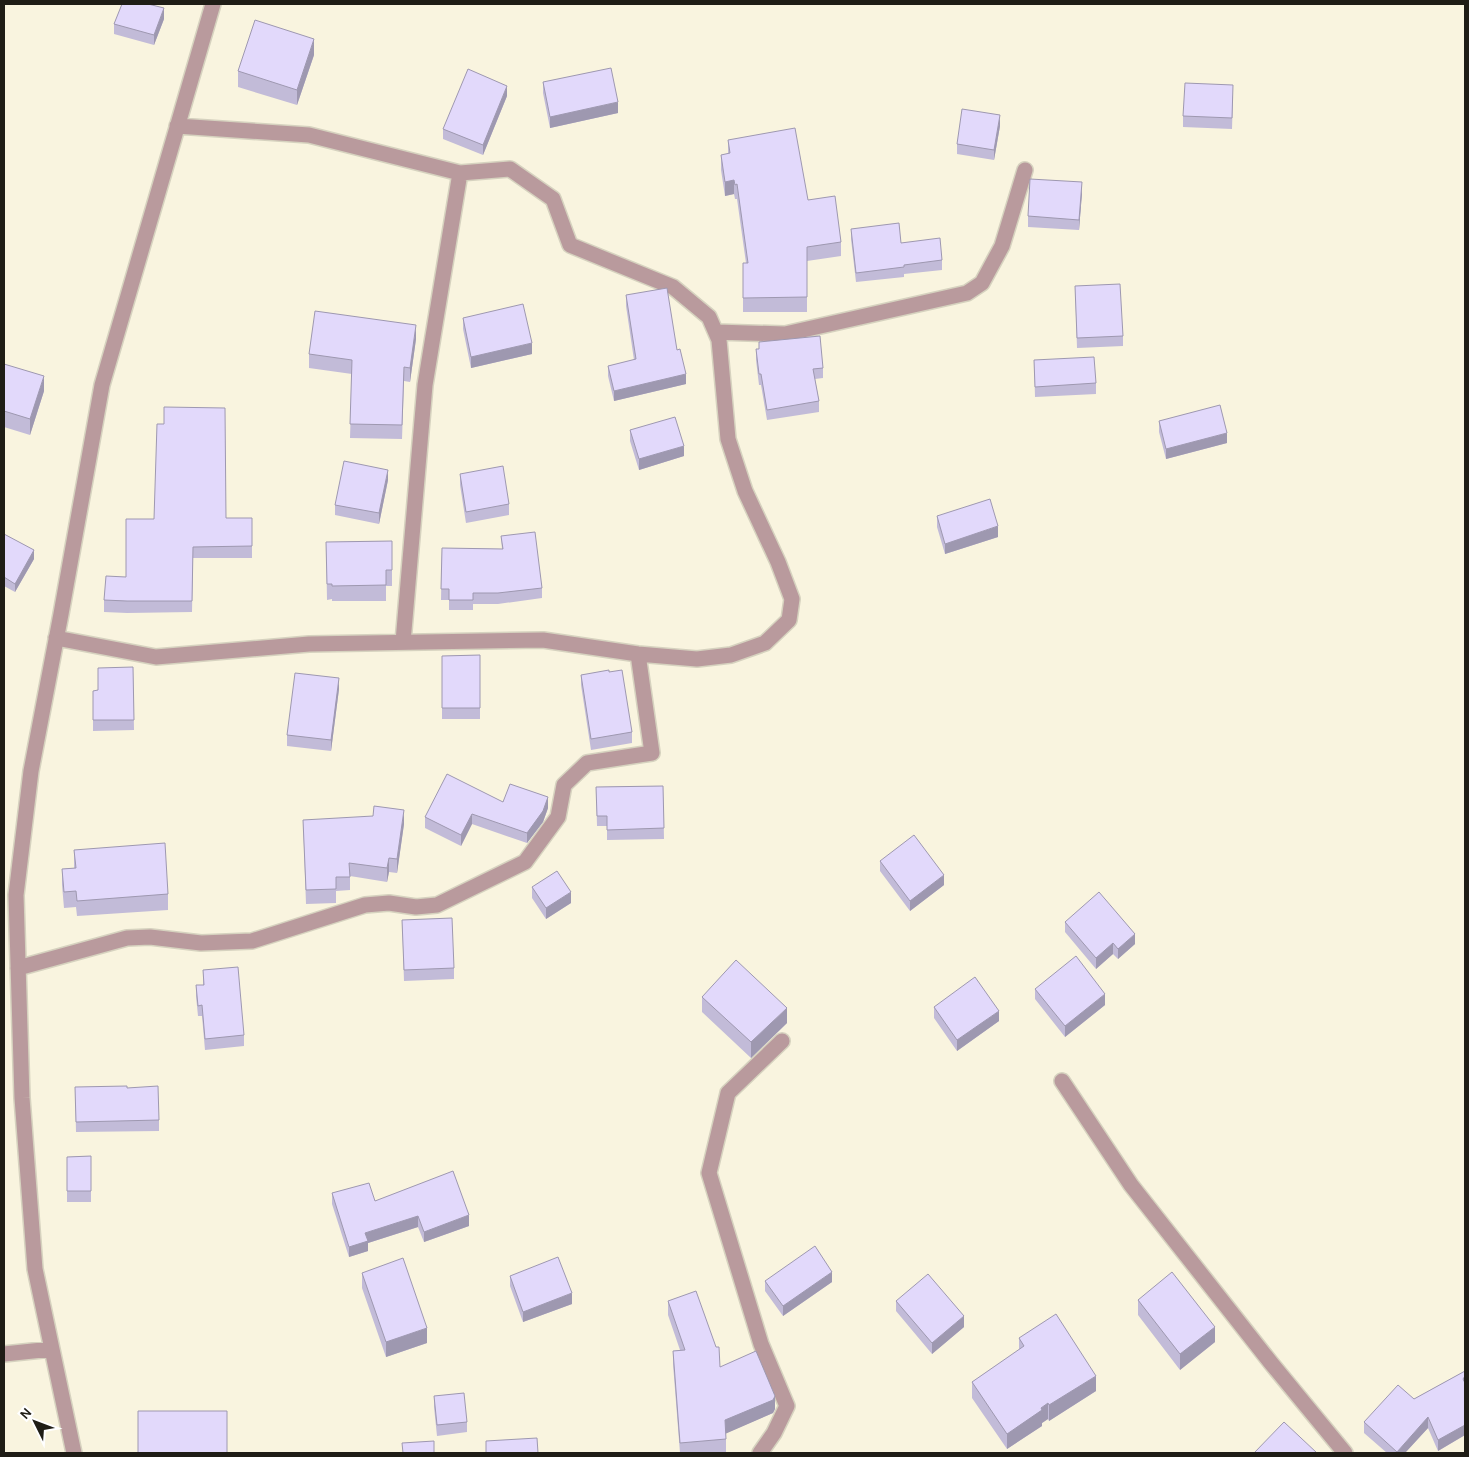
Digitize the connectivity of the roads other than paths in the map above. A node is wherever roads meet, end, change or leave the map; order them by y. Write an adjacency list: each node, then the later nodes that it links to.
1 (213, 4): 2 (street)
2 (178, 126): 4 (street); 6 (street)
3 (1025, 170): 5 (street)
4 (460, 173): 5 (street); 7 (street)
5 (716, 332): 8 (street)
6 (56, 638): 7 (street); 9 (street)
7 (403, 642): 8 (street)
8 (638, 654): 9 (street)
9 (18, 968): 12 (street)
10 (782, 1042): 15 (street)
11 (1062, 1081): 16 (street)
12 (52, 1349): 13 (street); 14 (street)
13 (4, 1354)
14 (74, 1453)
15 (760, 1453)
16 (1346, 1453)

